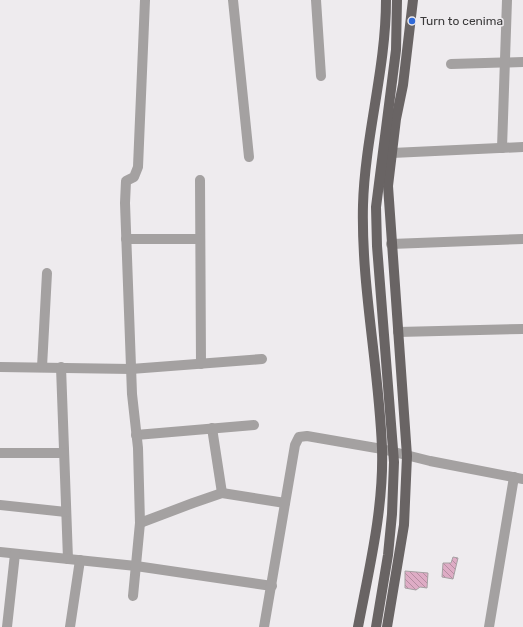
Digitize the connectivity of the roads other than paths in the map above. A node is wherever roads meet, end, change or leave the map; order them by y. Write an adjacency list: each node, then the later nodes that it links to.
1 (145, 0): 17 (street)
2 (233, 0): 15 (street)
3 (316, 0): 11 (street)
4 (386, 0): 33 (main road)
5 (397, 0): 54 (main road, bridge)
6 (413, 0): 14 (main road)
7 (507, 0): 9 (street)
8 (523, 62): 9 (street)
9 (506, 63): 10 (street); 13 (street)
10 (451, 64)
11 (321, 76)
12 (523, 147): 13 (street)
13 (502, 148): 14 (street)
14 (392, 153): 20 (main road)
15 (249, 157)
16 (200, 180): 18 (street)
17 (126, 239): 18 (street); 29 (street)
18 (200, 239): 25 (street)
19 (523, 239): 20 (street)
20 (391, 244): 23 (main road)
21 (47, 273): 27 (street)
22 (523, 329): 23 (street)
23 (398, 332): 36 (main road)
24 (262, 359): 25 (street)
25 (201, 364): 29 (street)
26 (0, 367): 27 (street)
27 (42, 368): 28 (street)
28 (61, 368): 29 (street); 35 (street)
29 (131, 369): 32 (street)
30 (254, 425): 31 (street)
31 (212, 428): 32 (street); 38 (street)
32 (136, 435): 42 (street)
33 (382, 449): 36 (street); 39 (street); 53 (main road)
34 (0, 453): 35 (street)
35 (64, 453): 41 (street)
36 (407, 456): 37 (street); 55 (main road)
37 (518, 478): 56 (street)
38 (222, 494): 39 (street); 42 (street)
39 (285, 503): 48 (street)
40 (0, 505): 41 (street)
41 (66, 512): 45 (street)
42 (140, 523): 47 (street)
43 (0, 552): 44 (street)
44 (15, 554): 45 (street); 50 (street)
45 (68, 559): 46 (street)
46 (80, 560): 47 (street); 51 (street)
47 (136, 566): 48 (street); 49 (street)
48 (272, 586): 52 (street)
49 (133, 596)
50 (6, 627)
51 (70, 627)
52 (264, 627)
53 (358, 627)
54 (376, 627)
55 (386, 627)
56 (489, 627)

